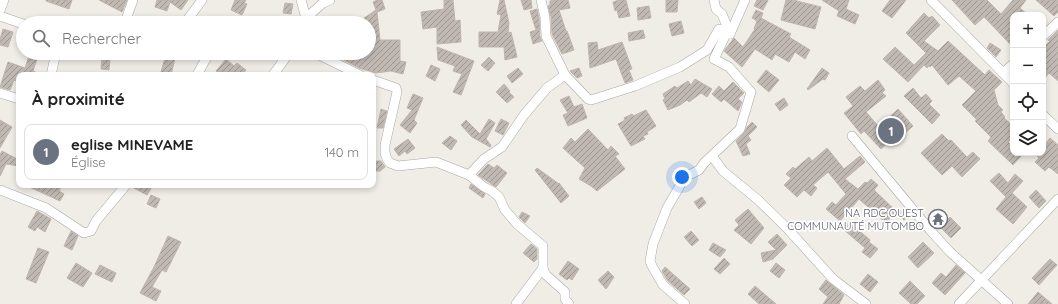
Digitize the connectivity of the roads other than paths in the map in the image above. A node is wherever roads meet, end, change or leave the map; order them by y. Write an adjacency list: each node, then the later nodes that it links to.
1 (4, 0): 10 (street)
2 (133, 0): 12 (street)
3 (202, 0): 13 (street)
4 (301, 0): 14 (street)
5 (330, 0): 15 (street)
6 (541, 0): 29 (street)
7 (714, 0): 8 (street)
8 (745, 0)
9 (937, 2): 28 (street)
10 (0, 10)
11 (0, 16): 16 (street)
12 (127, 16)
13 (190, 16)
14 (304, 16)
15 (309, 16)
16 (16, 22)
17 (1058, 22): 18 (street)
18 (1046, 33)
19 (54, 60): 24 (street)
20 (205, 60): 25 (street)
21 (284, 60): 26 (street)
22 (329, 60): 27 (street)
23 (1010, 67): 28 (street)
24 (52, 72)
25 (199, 72)
26 (275, 72)
27 (354, 72)
28 (1003, 73): 30 (street)
29 (565, 76): 37 (street); 38 (street)
30 (1010, 80)
31 (376, 81): 38 (street)
32 (0, 93): 33 (street)
33 (16, 98)
34 (1046, 119): 35 (street)
35 (1058, 129)
36 (852, 136): 43 (street)
37 (712, 156): 46 (street); 47 (street)
38 (469, 175): 42 (street)
39 (124, 188): 40 (street)
40 (0, 190)
41 (1058, 199): 43 (street)
42 (543, 268): 44 (street); 45 (street)
43 (981, 280): 48 (street); 49 (street)
44 (516, 304)
45 (569, 304)
46 (685, 304)
47 (866, 304)
48 (960, 304)
49 (1008, 304)

